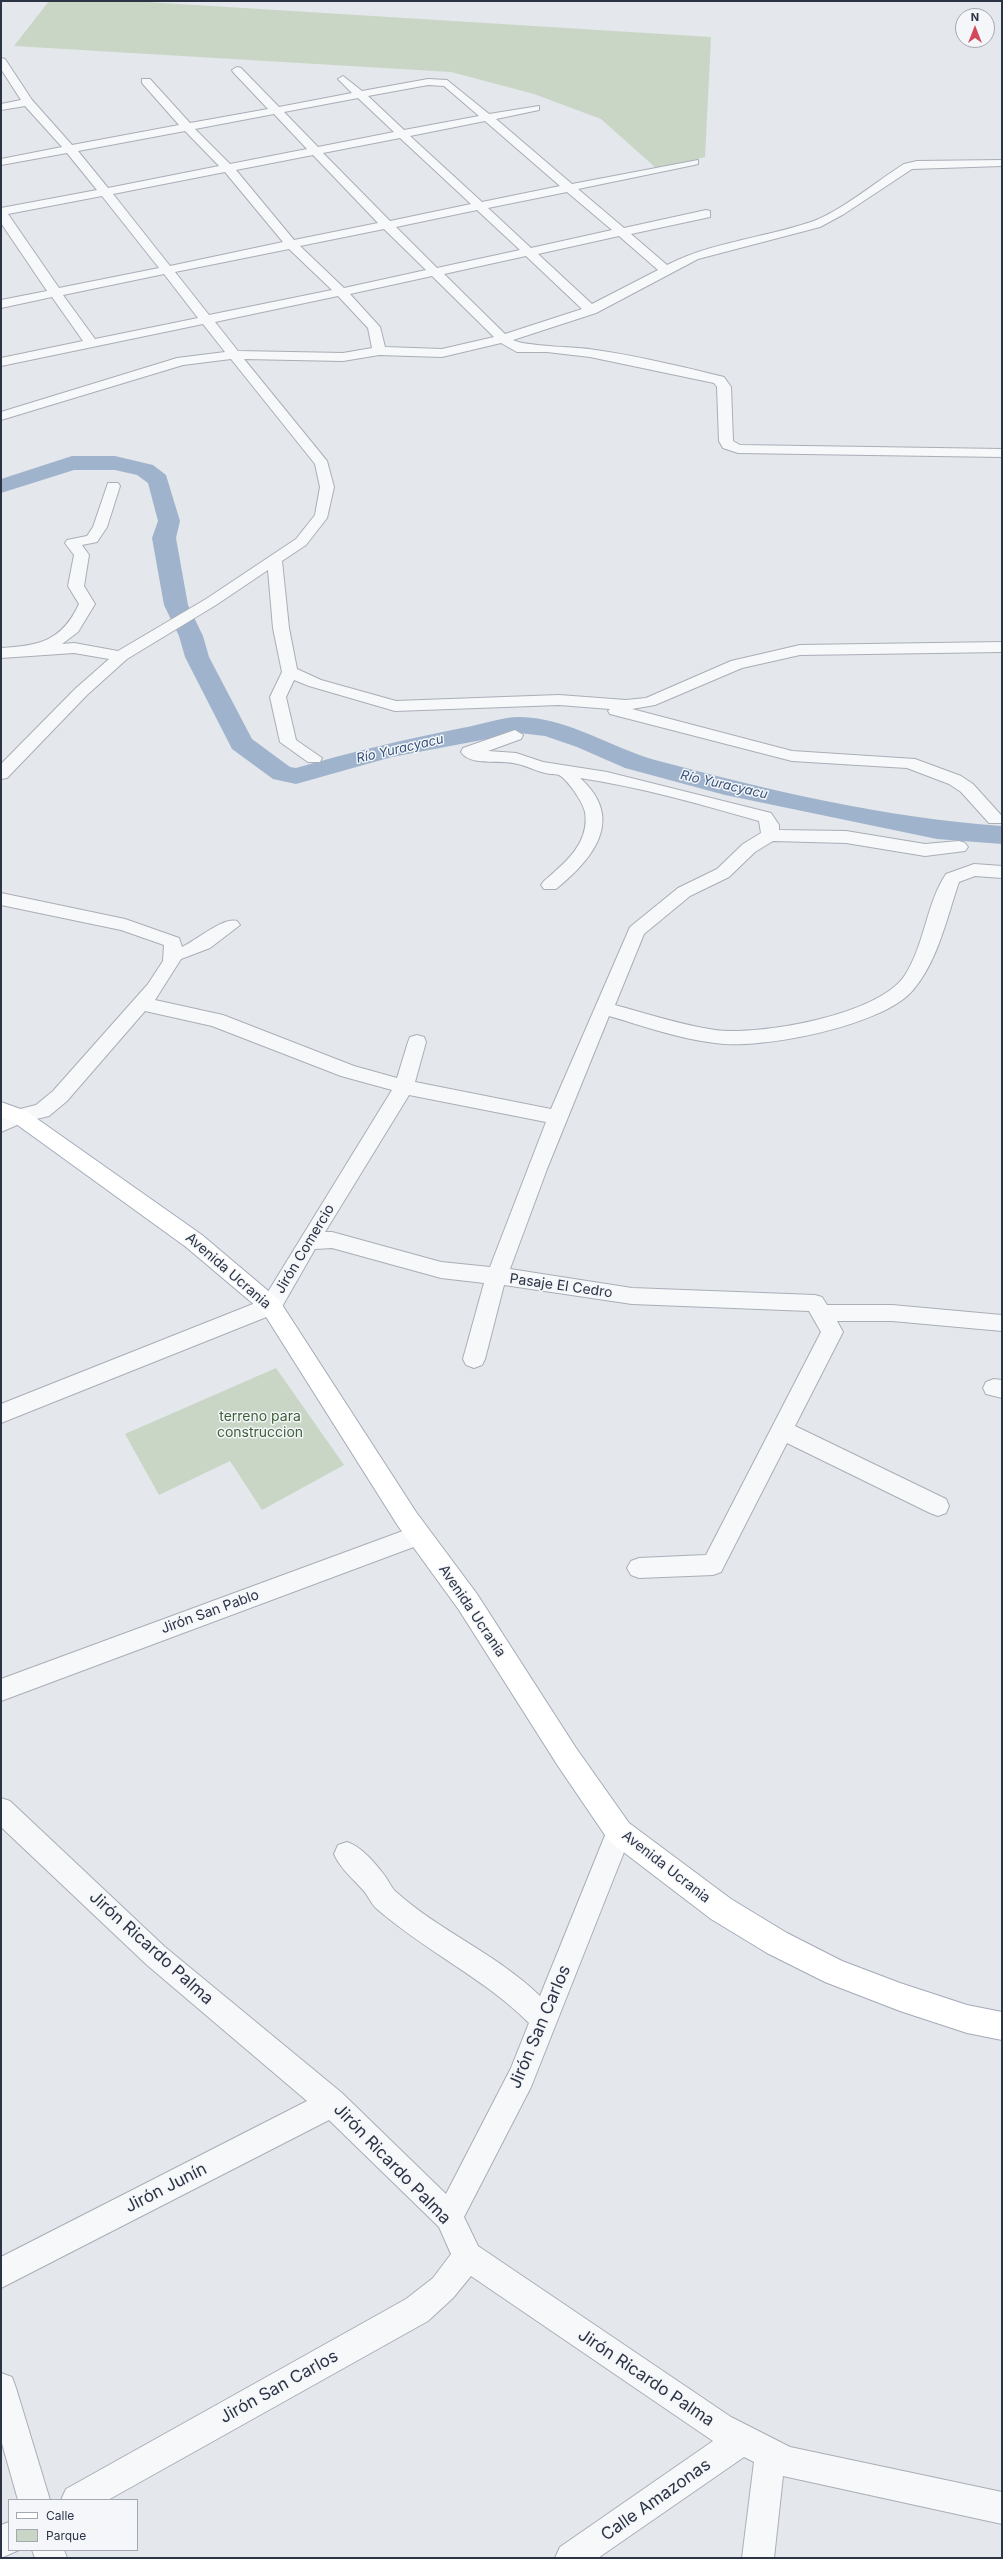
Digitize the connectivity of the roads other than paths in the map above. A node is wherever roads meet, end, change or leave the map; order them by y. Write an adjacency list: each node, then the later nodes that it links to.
1 (1, 61): 6 (street)
2 (237, 70): 9 (street)
3 (343, 78): 5 (street)
4 (146, 81): 11 (street)
5 (361, 95): 9 (street); 10 (street); 12 (street)
6 (28, 102): 7 (street); 13 (street)
7 (1, 107)
8 (535, 108): 10 (street)
9 (275, 111): 11 (street); 14 (street)
10 (486, 118): 12 (street); 19 (street)
11 (186, 126): 13 (street); 18 (street)
12 (404, 134): 14 (street); 21 (street)
13 (69, 149): 15 (street); 20 (street)
14 (318, 151): 18 (street); 24 (street)
15 (1, 162)
16 (694, 162): 19 (street)
17 (1002, 163): 29 (street)
18 (229, 169): 20 (street); 26 (street)
19 (567, 187): 21 (street); 25 (street)
20 (105, 192): 22 (street); 28 (street)
21 (477, 205): 24 (street); 27 (street)
22 (1, 212): 32 (street)
23 (706, 214): 25 (street)
24 (386, 224): 26 (street); 30 (street)
25 (622, 230): 27 (street); 29 (street)
26 (291, 244): 28 (street); 31 (street)
27 (528, 252): 30 (street); 34 (street)
28 (165, 270): 32 (street); 35 (street)
29 (667, 271): 34 (street)
30 (436, 273): 31 (street); 36 (street)
31 (341, 292): 35 (street); 38 (street)
32 (55, 293): 33 (street); 37 (street)
33 (1, 304)
34 (592, 310): 36 (street)
35 (206, 321): 37 (street); 39 (street)
36 (503, 339): 38 (street); 42 (street)
37 (92, 344): 40 (street)
38 (379, 350): 39 (street)
39 (234, 356): 41 (street); 44 (street)
40 (1, 362)
41 (1, 416)
42 (1002, 453)
43 (113, 486): 46 (street)
44 (275, 561): 48 (street); 49 (street)
45 (1002, 647): 50 (street)
46 (35, 650): 47 (street); 48 (street)
47 (1, 653)
48 (121, 656): 54 (street)
49 (290, 672): 50 (street); 52 (street)
50 (524, 700): 55 (street)
51 (515, 735): 53 (street)
52 (314, 758)
53 (567, 772): 56 (street); 59 (street)
54 (1, 774)
55 (995, 819)
56 (770, 835): 57 (street); 64 (street)
57 (959, 847)
58 (1002, 872): 64 (street)
59 (550, 885)
60 (1, 899): 62 (street)
61 (231, 925): 62 (street)
62 (172, 955): 63 (street)
63 (140, 1004): 66 (street); 67 (street)
64 (604, 1008): 68 (street)
65 (417, 1042): 66 (street, Jirón Comercio)
66 (404, 1087): 68 (street); 69 (street, Jirón Comercio)
67 (7, 1117): 71 (main road, Avenida Ucrania)
68 (558, 1117): 70 (street)
69 (310, 1241): 70 (street, Pasaje El Cedro); 71 (street, Jirón Comercio)
70 (496, 1276): 72 (street, Pasaje El Cedro); 74 (street)
71 (270, 1306): 75 (street, Jirón Comercio); 78 (main road, Avenida Ucrania)
72 (818, 1308): 73 (street, Pasaje El Cedro); 76 (street)
73 (1002, 1323)
74 (474, 1359)
75 (1, 1414)
76 (782, 1430): 77 (street); 79 (street)
77 (938, 1506)
78 (419, 1534): 80 (street, Jirón San Pablo); 82 (main road, Avenida Ucrania)
79 (638, 1568)
80 (1, 1690)
81 (1, 1810): 86 (street, Jirón Ricardo Palma)
82 (619, 1832): 84 (street, Jirón San Carlos); 85 (main road, Avenida Ucrania)
83 (347, 1854): 84 (street)
84 (544, 2019): 87 (street, Jirón San Carlos)
85 (1002, 2026)
86 (332, 2103): 87 (street, Jirón Ricardo Palma); 89 (street, Jirón Junín)
87 (449, 2217): 88 (street, Jirón Ricardo Palma)
88 (468, 2256): 91 (street, Jirón Ricardo Palma); 94 (street, Jirón San Carlos)
89 (1, 2273)
90 (1, 2388): 93 (street)
91 (741, 2440): 92 (street, Jirón Ricardo Palma); 96 (street, Calle Amazonas)
92 (770, 2455): 95 (street, Jirón Ricardo Palma); 97 (street)
93 (34, 2499)
94 (78, 2499)
95 (1002, 2508)
96 (571, 2558)
97 (758, 2558)

